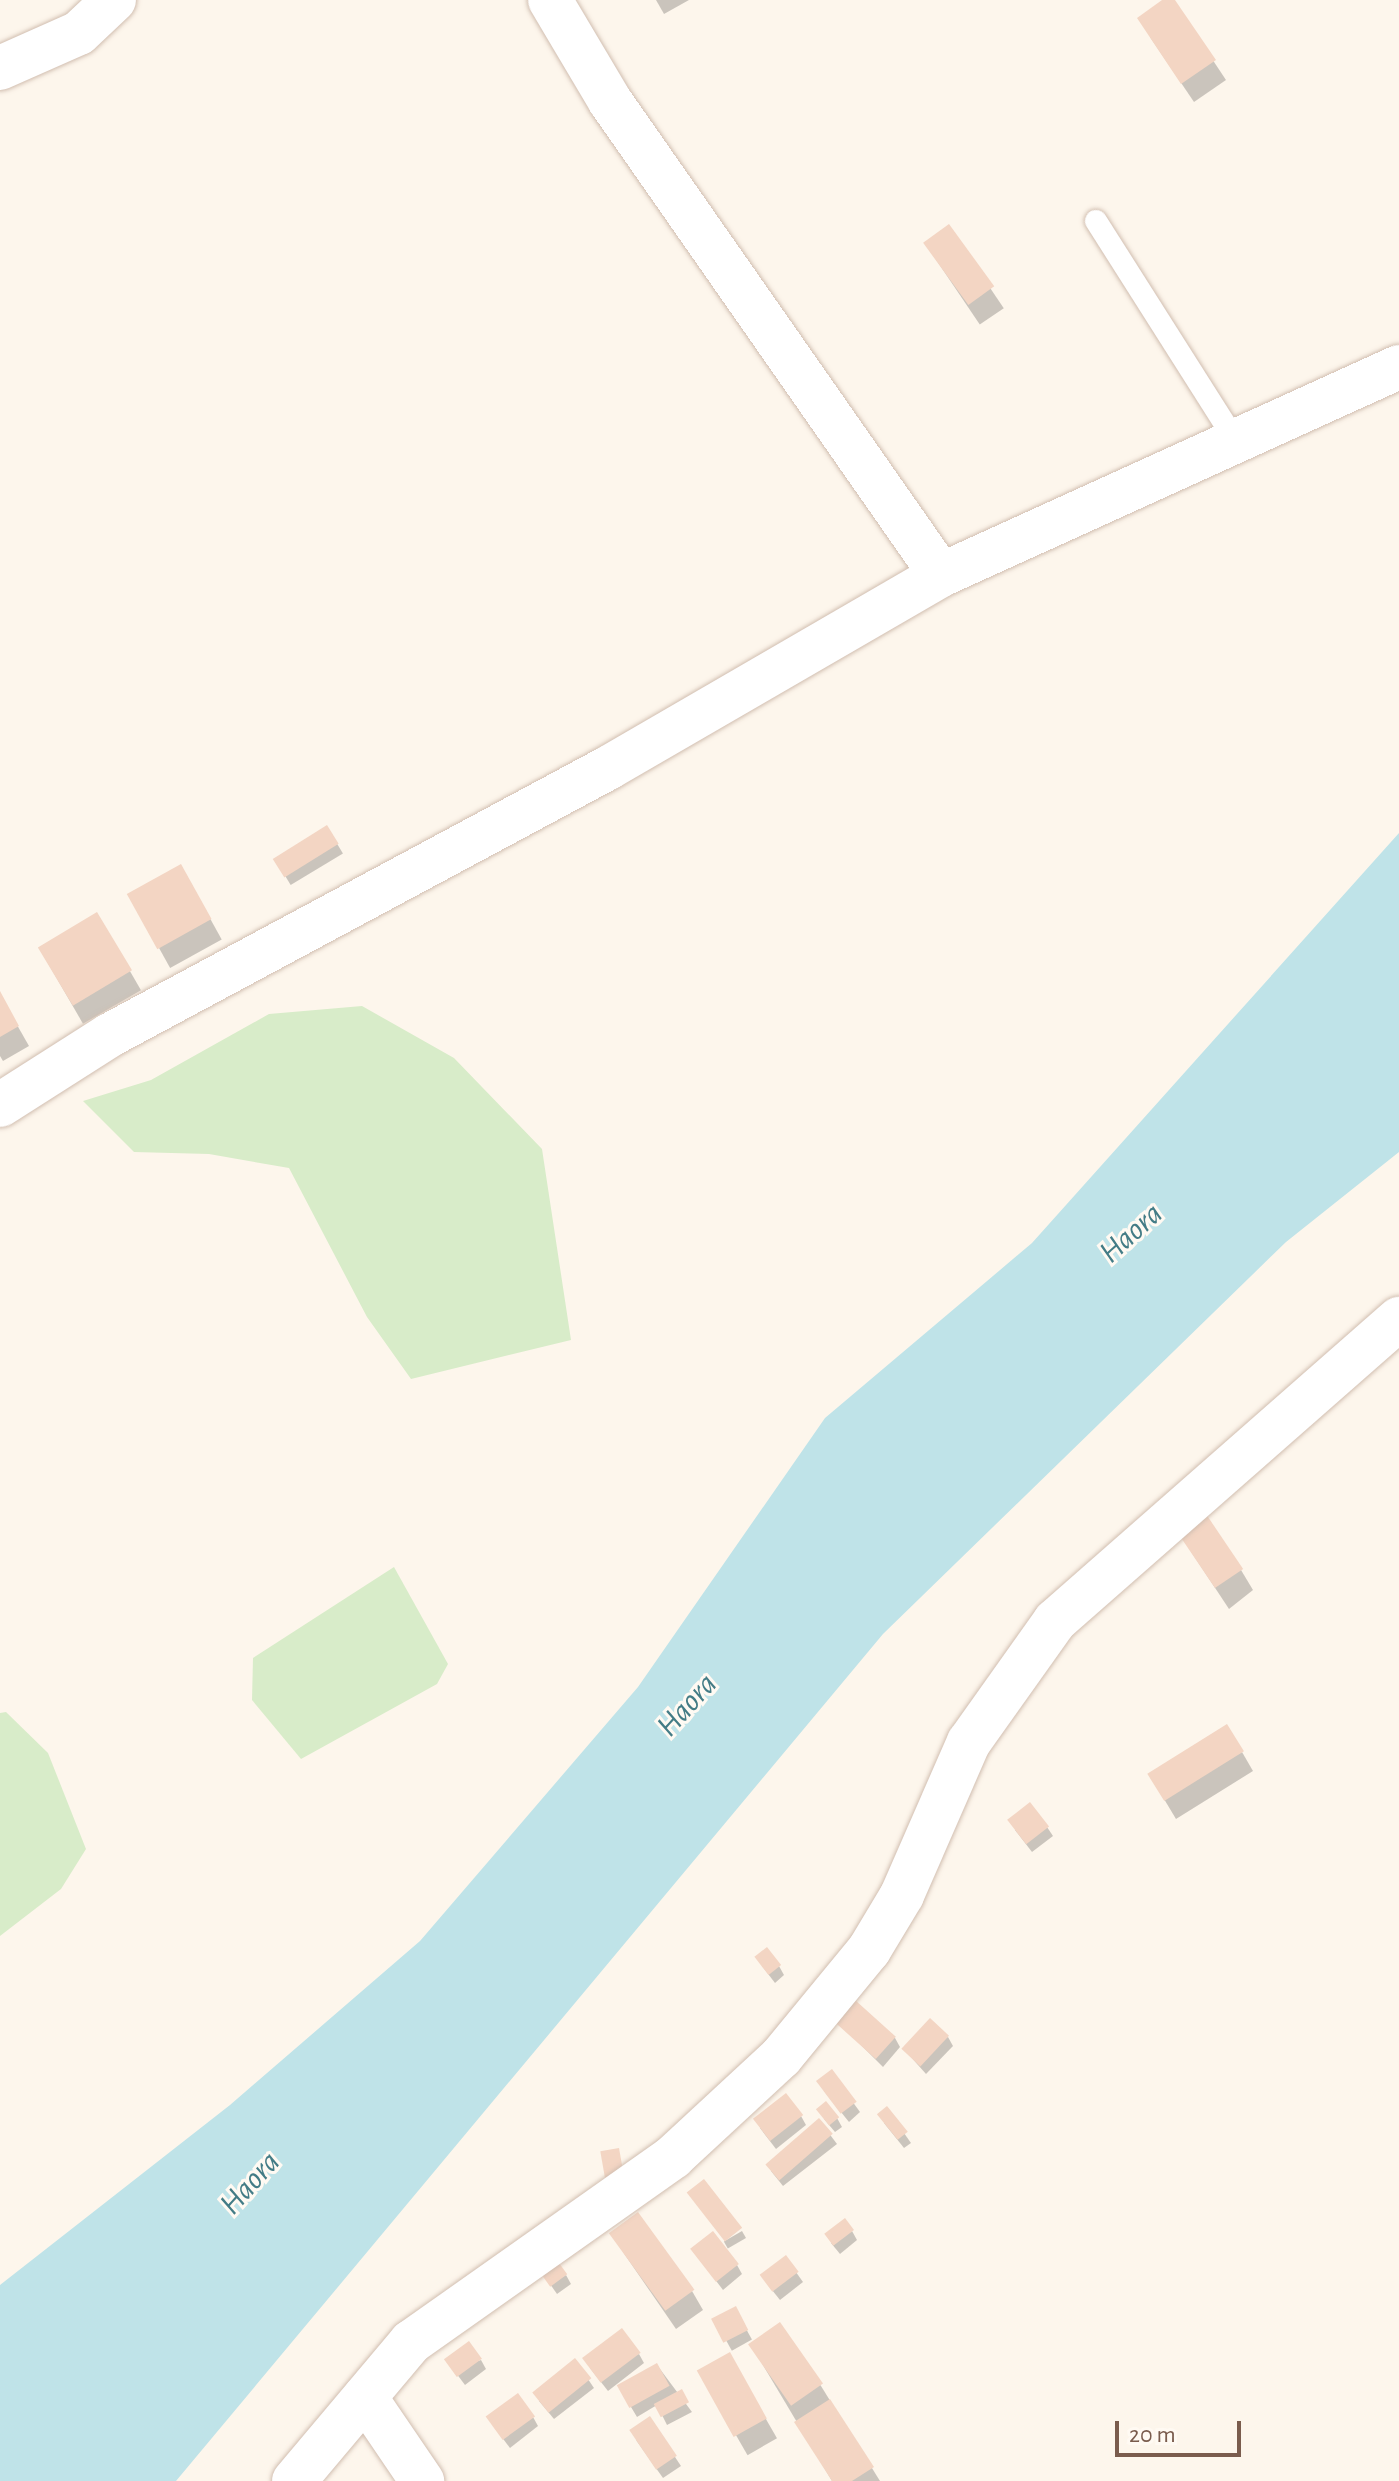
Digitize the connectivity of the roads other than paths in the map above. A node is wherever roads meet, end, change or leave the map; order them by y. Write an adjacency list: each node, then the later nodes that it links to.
1 (114, 0): 3 (street)
2 (550, 0): 7 (street)
3 (0, 68)
4 (1096, 221): 6 (lane)
5 (1399, 367): 6 (street)
6 (1235, 440): 7 (street)
7 (941, 575): 8 (street)
8 (0, 1105)
9 (1399, 1319): 10 (street)
10 (365, 2397): 11 (street); 12 (street)
11 (294, 2481)
12 (422, 2481)

